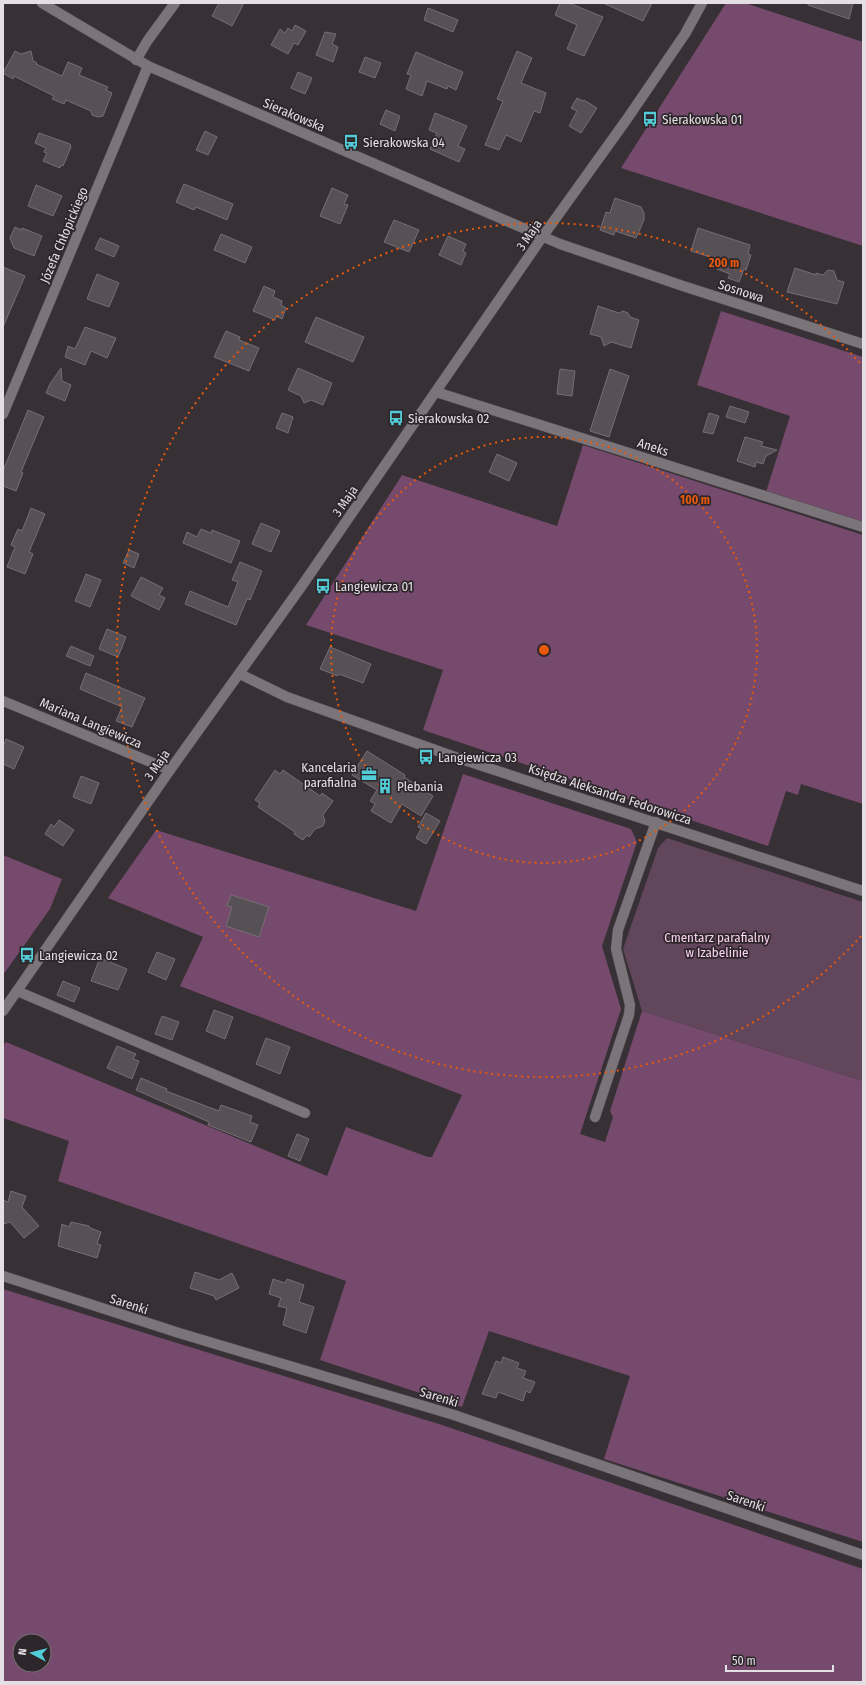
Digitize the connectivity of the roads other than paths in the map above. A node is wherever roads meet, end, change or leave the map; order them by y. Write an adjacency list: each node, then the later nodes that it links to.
1 (42, 3): 4 (street, Sierakowska)
2 (175, 3): 4 (street)
3 (702, 3): 6 (street, 3 Maja)
4 (136, 60): 5 (street, Sierakowska)
5 (148, 66): 6 (street, Sierakowska); 9 (street, Józefa Chłopickiego)
6 (543, 236): 7 (street, Sosnowa); 8 (street, 3 Maja)
7 (863, 344)
8 (436, 392): 10 (street, Aneks); 11 (street, 3 Maja)
9 (3, 414)
10 (863, 527)
11 (240, 674): 13 (street, 3 Maja); 14 (street, Księdza Aleksandra Fedorowicza)
12 (3, 701): 13 (street, Mariana Langiewicza)
13 (170, 770): 16 (street, 3 Maja)
14 (656, 822): 15 (street, Księdza Aleksandra Fedorowicza); 19 (street)
15 (863, 891)
16 (17, 991): 17 (street, 3 Maja); 18 (street)
17 (3, 1011)
18 (305, 1113)
19 (596, 1117)
20 (3, 1276): 21 (street, Sarenki)
21 (863, 1555)

